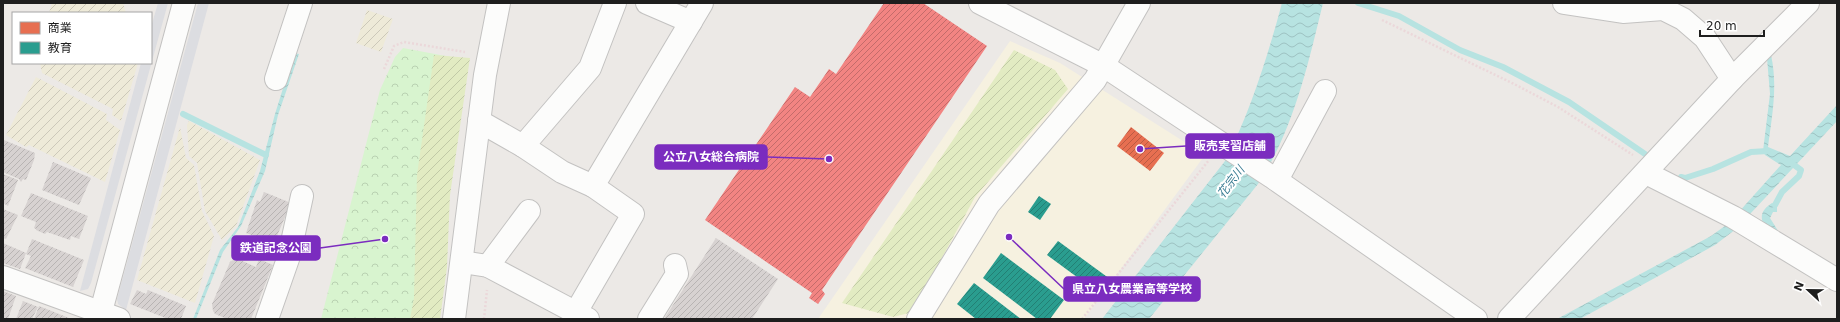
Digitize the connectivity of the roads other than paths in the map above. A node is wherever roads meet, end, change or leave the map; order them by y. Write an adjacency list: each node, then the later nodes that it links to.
1 (184, 3): 29 (street)
2 (301, 3): 13 (street)
3 (499, 3): 16 (street)
4 (615, 3): 17 (street)
5 (648, 3): 11 (street)
6 (702, 3): 11 (street)
7 (980, 3): 12 (street)
8 (1139, 3): 12 (street)
9 (1564, 3): 14 (street)
10 (1808, 3): 14 (street)
11 (691, 22): 20 (street)
12 (1104, 66): 19 (street); 33 (street)
13 (276, 79)
14 (1732, 79): 18 (street)
15 (1325, 91): 19 (street)
16 (479, 121): 17 (street); 23 (street)
17 (523, 146): 20 (street)
18 (1649, 170): 27 (street); 35 (street)
19 (1274, 178): 34 (street)
20 (593, 186): 28 (street)
21 (302, 196): 30 (street)
22 (529, 210): 25 (street)
23 (462, 262): 25 (street); 31 (street)
24 (676, 265): 32 (street)
25 (488, 266): 28 (street)
26 (3, 277): 29 (street)
27 (1837, 280)
28 (582, 315)
29 (106, 317)
30 (267, 319)
31 (454, 319)
32 (649, 319)
33 (918, 319)
34 (1476, 319)
35 (1509, 319)

